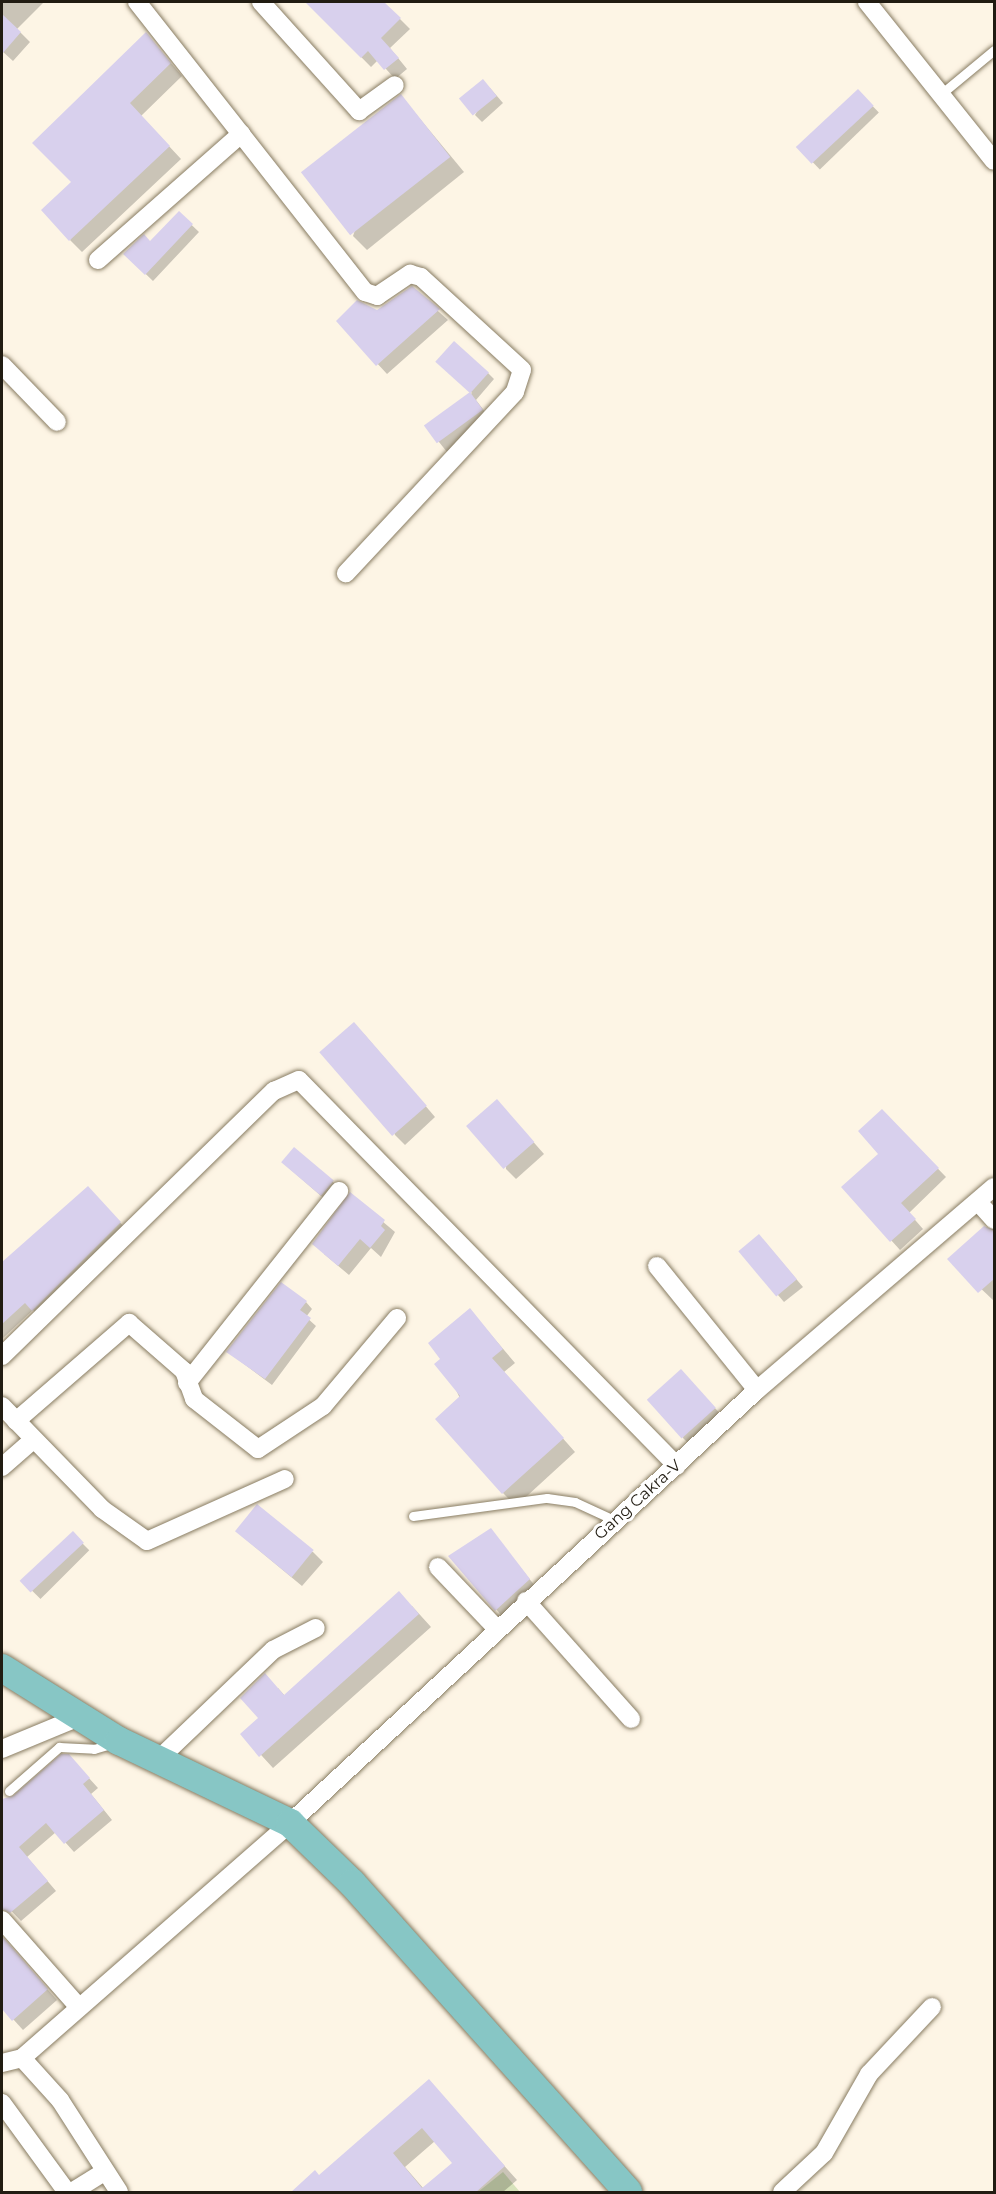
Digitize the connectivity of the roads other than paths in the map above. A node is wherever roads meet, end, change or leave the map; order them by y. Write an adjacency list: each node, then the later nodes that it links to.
1 (137, 2): 7 (street)
2 (261, 2): 5 (street)
3 (867, 2): 6 (street)
4 (994, 50): 6 (lane)
5 (395, 85)
6 (941, 94): 8 (street)
7 (241, 134): 9 (street); 12 (street)
8 (994, 161)
9 (98, 260)
10 (2, 365): 11 (street)
11 (57, 422)
12 (346, 573)
13 (994, 1187): 15 (street, Gang Cakra-V)
14 (339, 1191): 20 (street)
15 (978, 1202): 16 (street); 21 (street, Gang Cakra-V)
16 (994, 1220)
17 (657, 1266): 21 (street)
18 (397, 1318): 20 (street)
19 (2, 1356): 25 (street)
20 (187, 1383): 23 (street)
21 (758, 1390): 25 (street, Gang Cakra-V)
22 (2, 1406): 23 (street)
23 (16, 1421): 24 (street)
24 (33, 1440): 26 (street); 27 (street)
25 (677, 1466): 29 (street, Gang Cakra-V)
26 (2, 1467)
27 (285, 1479)
28 (413, 1516): 29 (lane)
29 (614, 1520): 31 (street, Gang Cakra-V)
30 (438, 1568): 33 (street)
31 (526, 1600): 33 (street, Gang Cakra-V); 36 (street)
32 (316, 1628): 39 (street)
33 (496, 1628): 41 (street, Gang Cakra-V)
34 (2, 1668): 35 (main road)
35 (77, 1718): 37 (main road); 38 (street)
36 (631, 1719)
37 (119, 1741): 39 (main road); 40 (lane)
38 (2, 1749)
39 (161, 1757): 41 (main road)
40 (9, 1791)
41 (290, 1822): 43 (street, Gang Cakra-V); 52 (main road)
42 (2, 1920): 43 (street)
43 (77, 2005): 45 (street, Gang Cakra-V)
44 (932, 2007): 53 (street)
45 (22, 2058): 46 (street); 48 (street)
46 (2, 2063)
47 (2, 2103): 49 (street)
48 (104, 2172): 50 (street); 51 (street)
49 (67, 2193)
50 (72, 2193)
51 (119, 2193)
52 (628, 2193)
53 (782, 2193)

